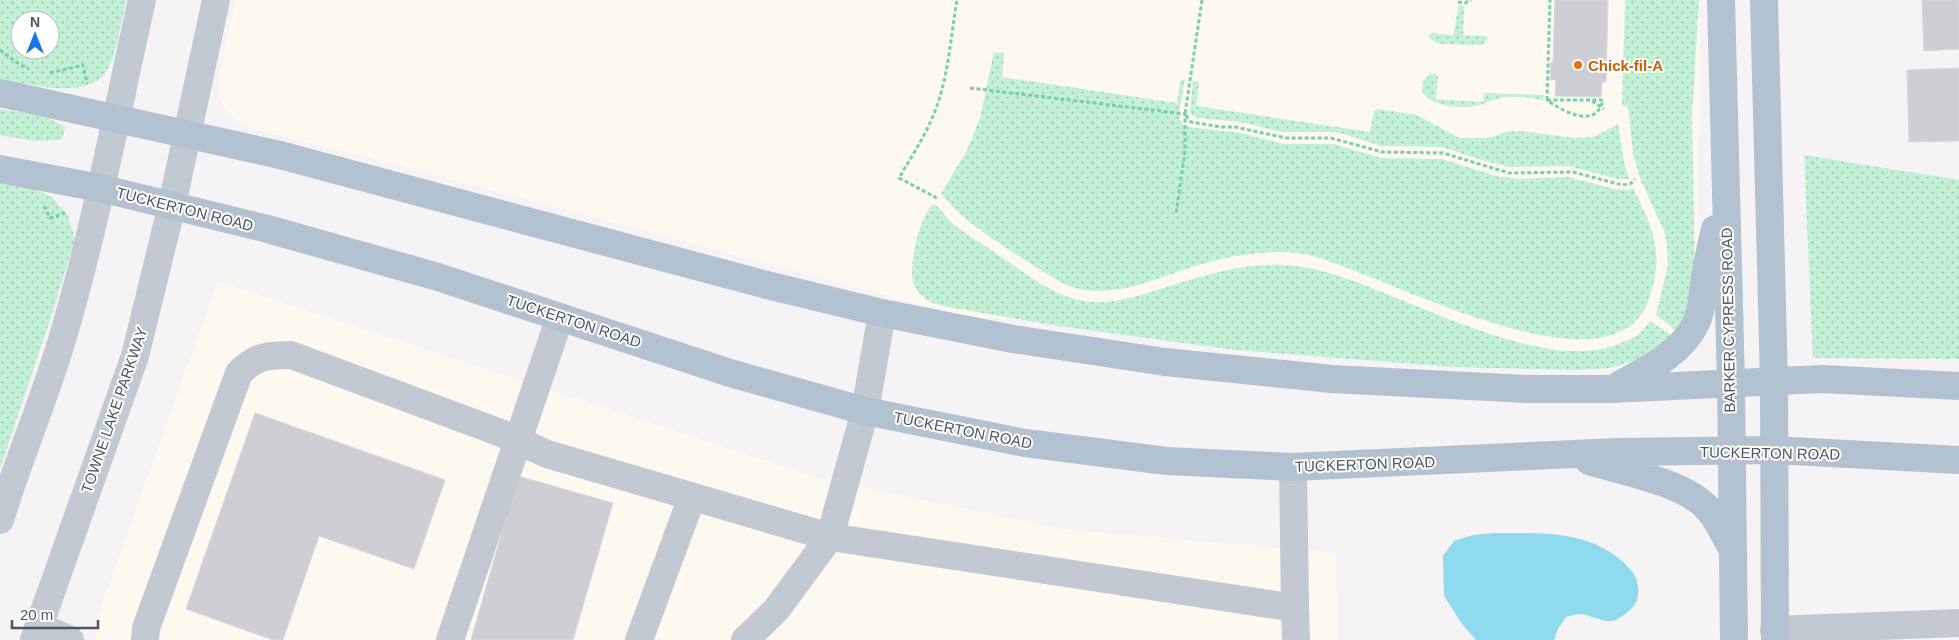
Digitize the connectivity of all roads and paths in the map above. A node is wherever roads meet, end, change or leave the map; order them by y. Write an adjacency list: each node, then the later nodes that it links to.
1 (142, 0): 20 (street)
2 (216, 0): 21 (street, TOWNE LAKE PARKWAY)
3 (956, 0): 26 (path)
4 (1202, 0): 19 (path)
5 (1471, 0): 9 (path)
6 (1550, 0): 16 (path)
7 (1721, 0): 23 (main road, BARKER CYPRESS ROAD)
8 (1764, 0): 33 (main road)
9 (1458, 2)
10 (0, 50): 11 (path)
11 (36, 72)
12 (45, 72): 13 (path)
13 (87, 87)
14 (970, 88): 19 (path)
15 (0, 94): 20 (main road)
16 (1547, 100): 17 (path); 18 (path)
17 (1592, 100): 18 (path); 18 (path)
18 (1602, 108)
19 (1184, 114): 24 (path); 29 (path)
20 (115, 119): 21 (main road); 25 (street)
21 (186, 134): 27 (street, TOWNE LAKE PARKWAY); 31 (main road)
22 (0, 169): 25 (main road, TUCKERTON ROAD)
23 (1725, 178): 34 (main road, BARKER CYPRESS ROAD); 36 (main road)
24 (1635, 179)
25 (100, 188): 27 (main road, TUCKERTON ROAD); 45 (street)
26 (937, 198)
27 (172, 205): 32 (main road, TUCKERTON ROAD); 50 (street, TOWNE LAKE PARKWAY)
28 (65, 213): 30 (path)
29 (1176, 215)
30 (50, 218)
31 (882, 313): 36 (main road); 37 (street)
32 (560, 317): 37 (main road, TUCKERTON ROAD); 38 (street)
33 (1774, 381): 34 (main road); 35 (main road); 40 (main road)
34 (1730, 383): 36 (main road); 39 (main road, BARKER CYPRESS ROAD)
35 (1959, 386)
36 (1611, 389)
37 (865, 411): 43 (main road, TUCKERTON ROAD); 46 (street)
38 (518, 440): 44 (street); 54 (street); 55 (street)
39 (1731, 450): 40 (main road, TUCKERTON ROAD); 41 (main road, TUCKERTON ROAD); 47 (main road, BARKER CYPRESS ROAD)
40 (1774, 450): 42 (main road, TUCKERTON ROAD); 52 (main road)
41 (1573, 456): 43 (main road, TUCKERTON ROAD); 47 (main road)
42 (1959, 460)
43 (1292, 467): 48 (street)
44 (692, 497): 46 (street); 56 (street)
45 (0, 520)
46 (830, 537): 48 (street); 57 (street)
47 (1733, 550): 59 (main road, BARKER CYPRESS ROAD)
48 (1295, 608): 58 (street)
49 (1959, 624): 51 (street)
50 (36, 633): 53 (street)
51 (1907, 633): 52 (street)
52 (1775, 635)
53 (70, 640)
54 (145, 640)
55 (450, 640)
56 (639, 640)
57 (745, 640)
58 (1296, 640)
59 (1734, 640)

